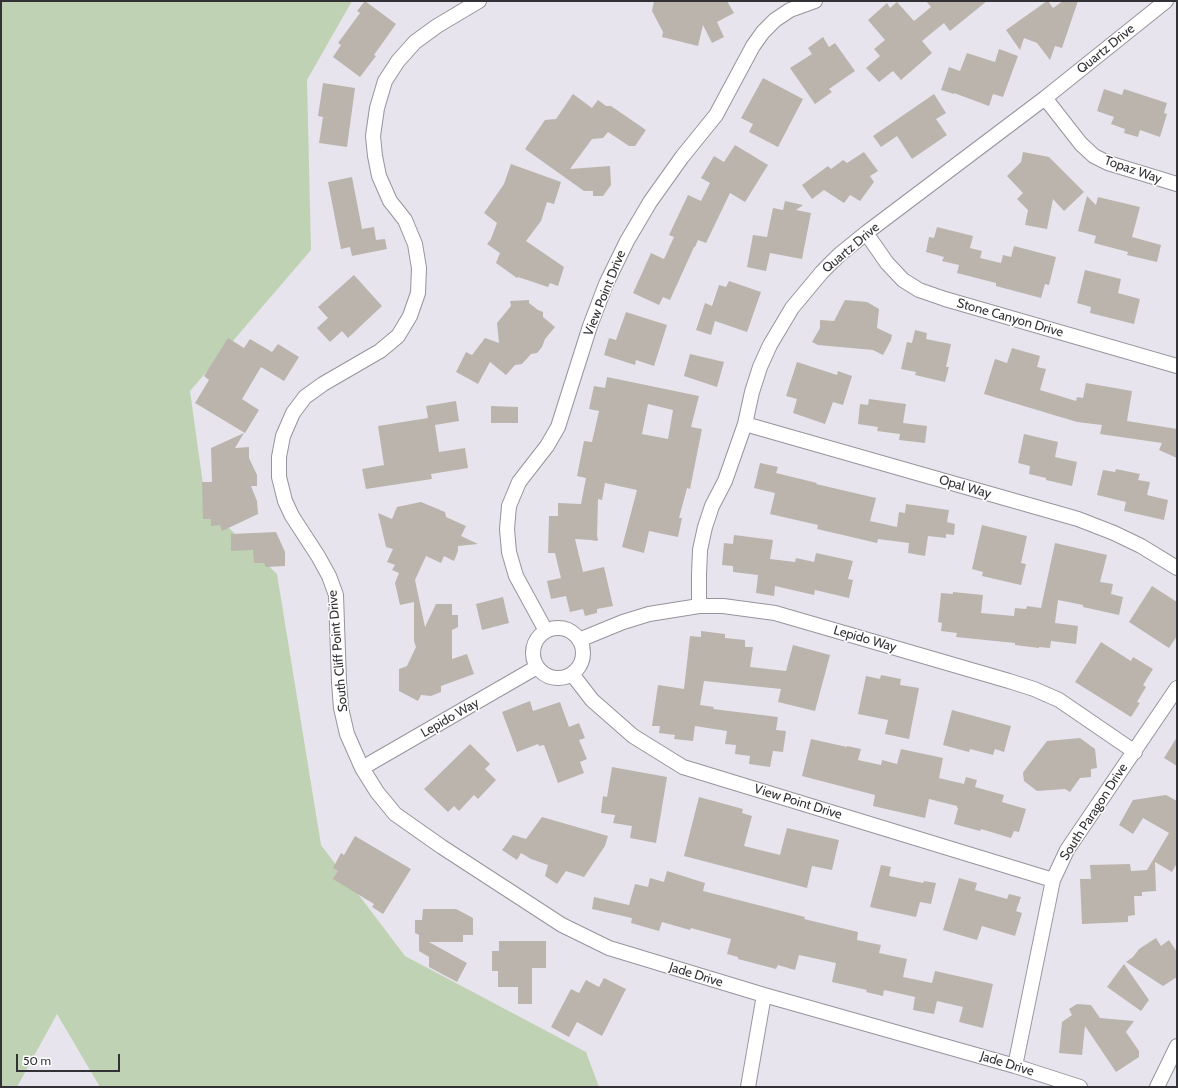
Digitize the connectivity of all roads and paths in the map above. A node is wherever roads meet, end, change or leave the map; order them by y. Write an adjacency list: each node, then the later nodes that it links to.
1 (479, 1): 17 (street, South Cliff Point Drive)
2 (815, 1): 11 (street, View Point Drive)
3 (1166, 1): 4 (street, Quartz Drive)
4 (1044, 98): 5 (street, Topaz Way); 6 (street, Quartz Drive)
5 (1177, 184)
6 (866, 233): 7 (street, Stone Canyon Drive); 8 (street, Quartz Drive)
7 (1177, 366)
8 (745, 424): 9 (street, Opal Way); 10 (street, Quartz Drive)
9 (1177, 568)
10 (699, 606): 12 (street, Lepido Way); 16 (street, Lepido Way)
11 (546, 631): 12 (street); 13 (street)
12 (580, 640): 14 (street)
13 (537, 667): 14 (street); 17 (street, Lepido Way)
14 (572, 674): 18 (street, View Point Drive)
15 (1177, 688): 16 (street, South Paragon Drive)
16 (1135, 752): 18 (street, South Paragon Drive)
17 (362, 768): 19 (street, Jade Drive)
18 (1053, 880): 21 (street, South Paragon Drive)
19 (764, 995): 21 (street, Jade Drive); 22 (street)
20 (1177, 1046): 24 (street)
21 (1015, 1066): 23 (street, Jade Drive)
22 (748, 1087)
23 (1080, 1087)
24 (1157, 1087)

